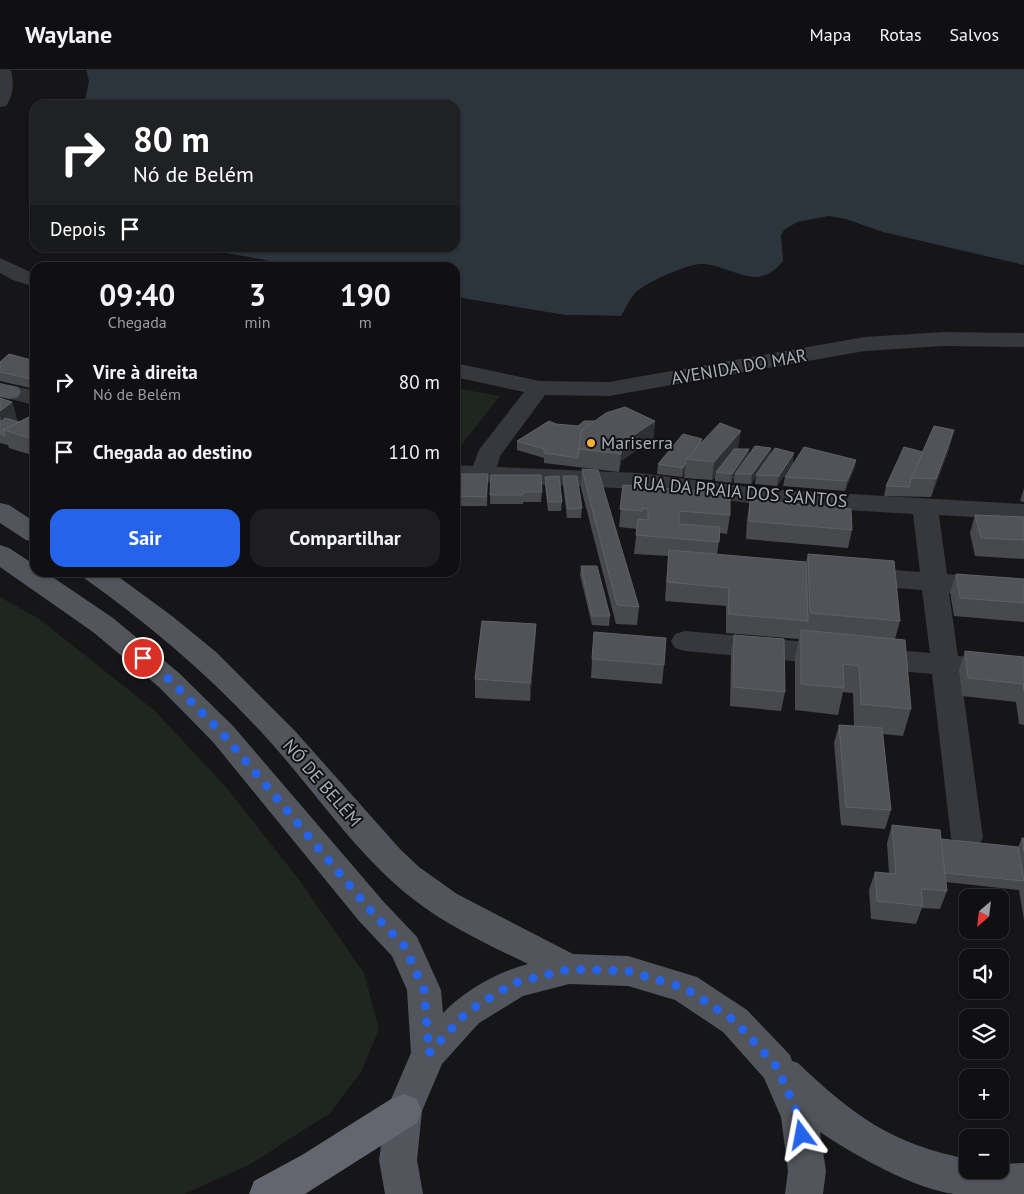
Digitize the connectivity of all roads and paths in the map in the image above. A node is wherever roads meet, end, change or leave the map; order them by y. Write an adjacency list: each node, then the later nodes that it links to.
1 (3, 70): 2 (street)
2 (0, 102)
3 (0, 264): 4 (street)
4 (30, 279)
5 (1024, 340): 7 (street, AVENIDA DO MAR)
6 (460, 371): 7 (street, AVENIDA DO MAR)
7 (539, 388): 11 (street)
8 (3, 391): 9 (street)
9 (30, 397)
10 (460, 473): 11 (street, RUA DA PRAIA DOS SANTOS)
11 (482, 475): 12 (street, RUA DA PRAIA DOS SANTOS)
12 (925, 508): 14 (street, RUA DA PRAIA DOS SANTOS); 21 (street)
13 (0, 511): 15 (main road)
14 (1024, 512)
15 (30, 531)
16 (0, 554): 17 (main road)
17 (30, 575)
18 (836, 575): 21 (street)
19 (33, 577): 28 (main road)
20 (100, 577): 27 (main road, NÓ DE BELÉM)
21 (935, 582): 22 (street); 24 (street)
22 (1024, 590)
23 (685, 641): 24 (street)
24 (945, 664): 25 (street); 26 (street)
25 (1024, 672)
26 (967, 838)
27 (569, 969): 28 (main road); 29 (main road)
28 (429, 1053): 30 (main road)
29 (777, 1067): 31 (main road); 34 (main road)
30 (404, 1111): 32 (highway); 33 (main road)
31 (1024, 1182)
32 (268, 1194)
33 (404, 1194)
34 (804, 1194)

